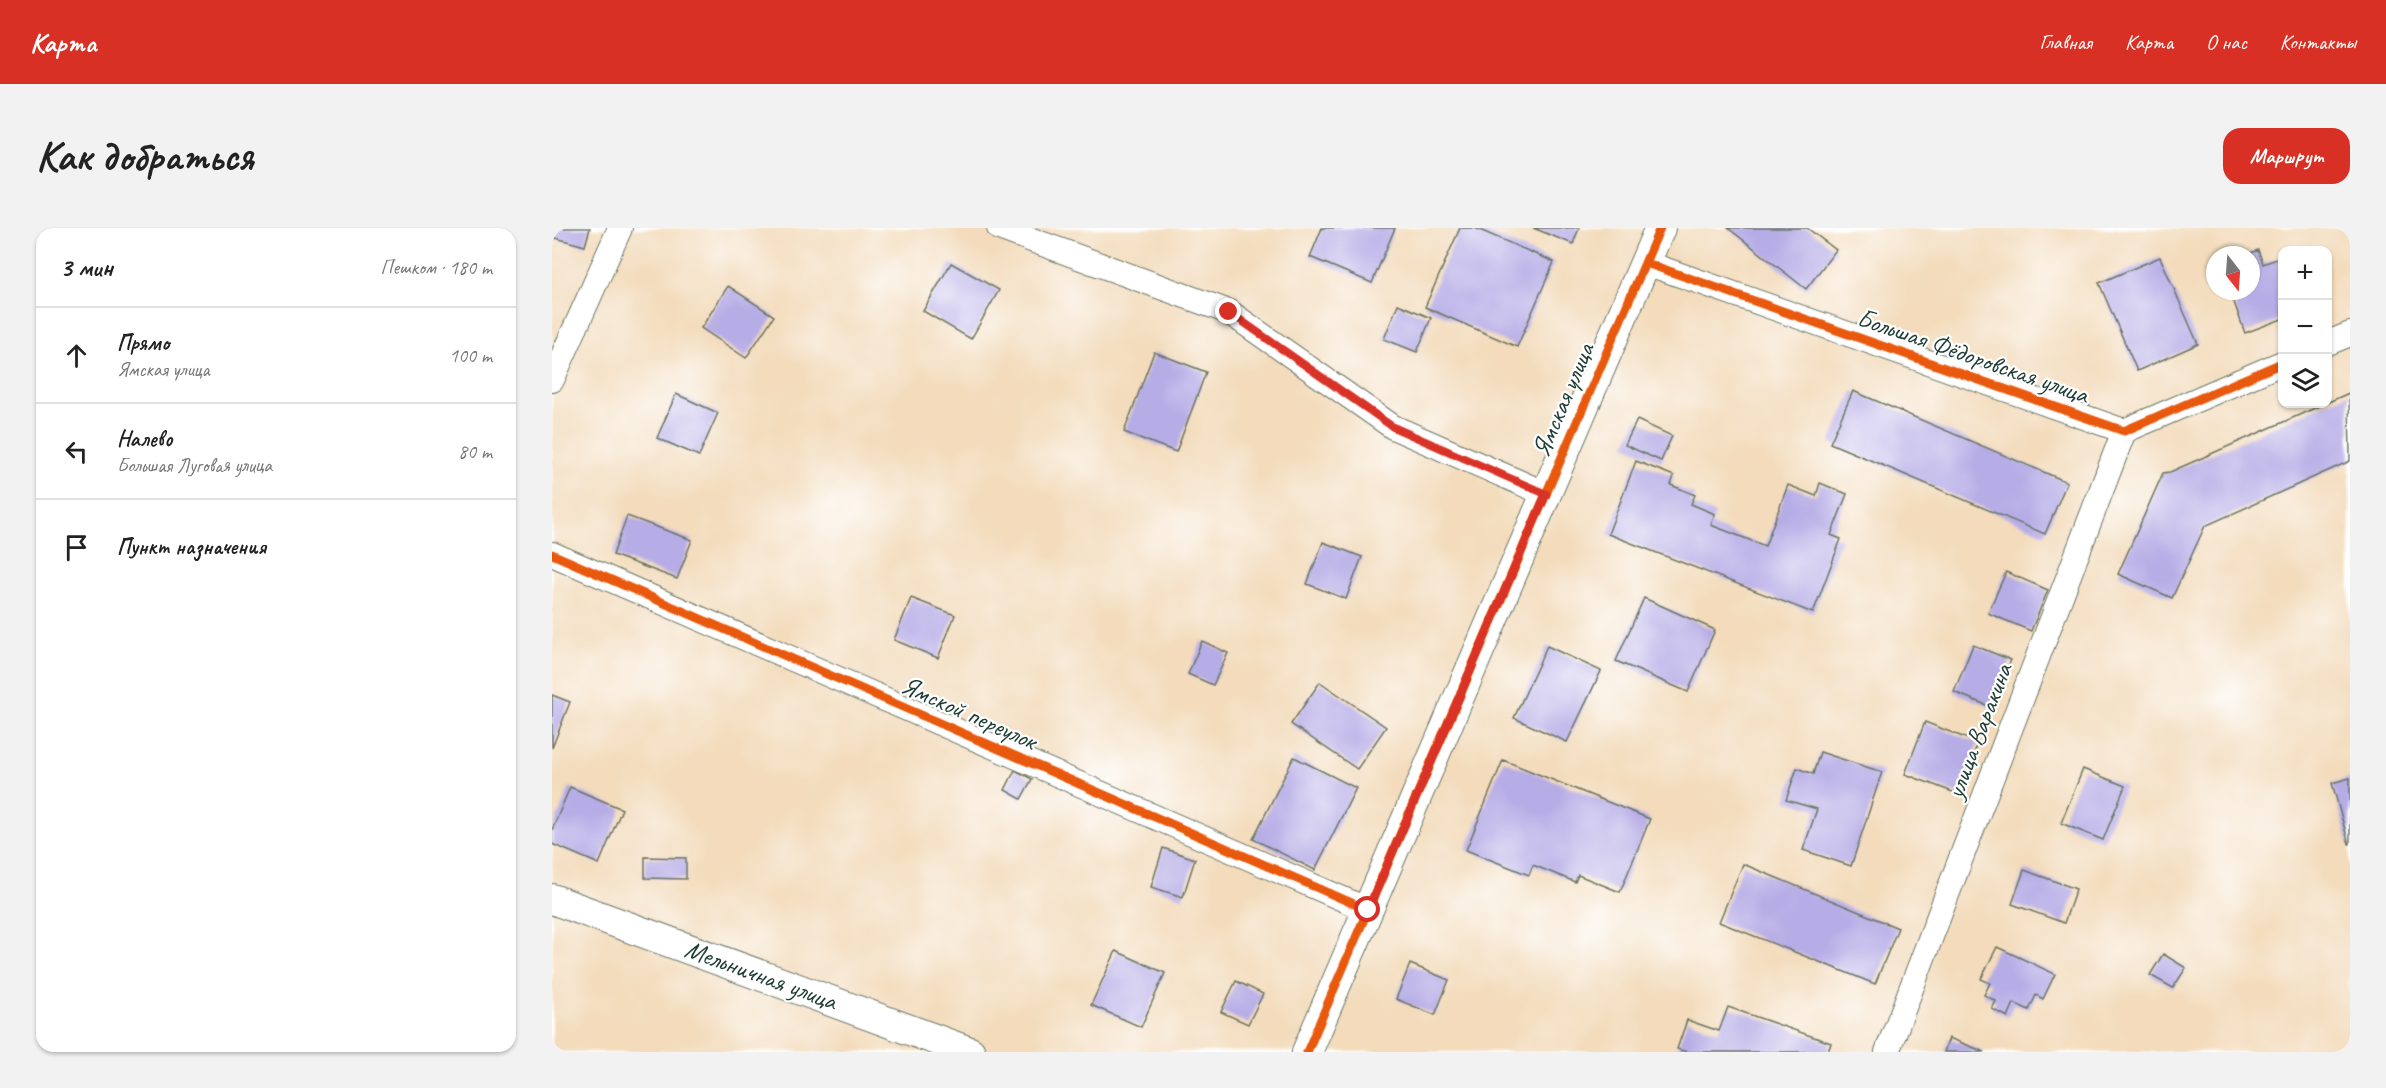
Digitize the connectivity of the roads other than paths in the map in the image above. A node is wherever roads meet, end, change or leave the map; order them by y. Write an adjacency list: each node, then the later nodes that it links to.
1 (620, 228): 8 (street)
2 (999, 228): 10 (street)
3 (1660, 228): 4 (street, Ямская улица)
4 (1646, 263): 9 (street, Большая Фёдоровская улица); 10 (street, Ямская улица)
5 (2350, 334): 6 (street)
6 (2332, 341)
7 (2278, 365): 9 (street)
8 (552, 380)
9 (2124, 431): 16 (street, улица Варакина)
10 (1546, 494): 13 (street, Ямская улица)
11 (552, 554): 13 (street, Ямской переулок)
12 (552, 899): 14 (street, Мельничная улица)
13 (1368, 910): 15 (street, Ямская улица)
14 (970, 1052)
15 (1307, 1052)
16 (1887, 1052)

